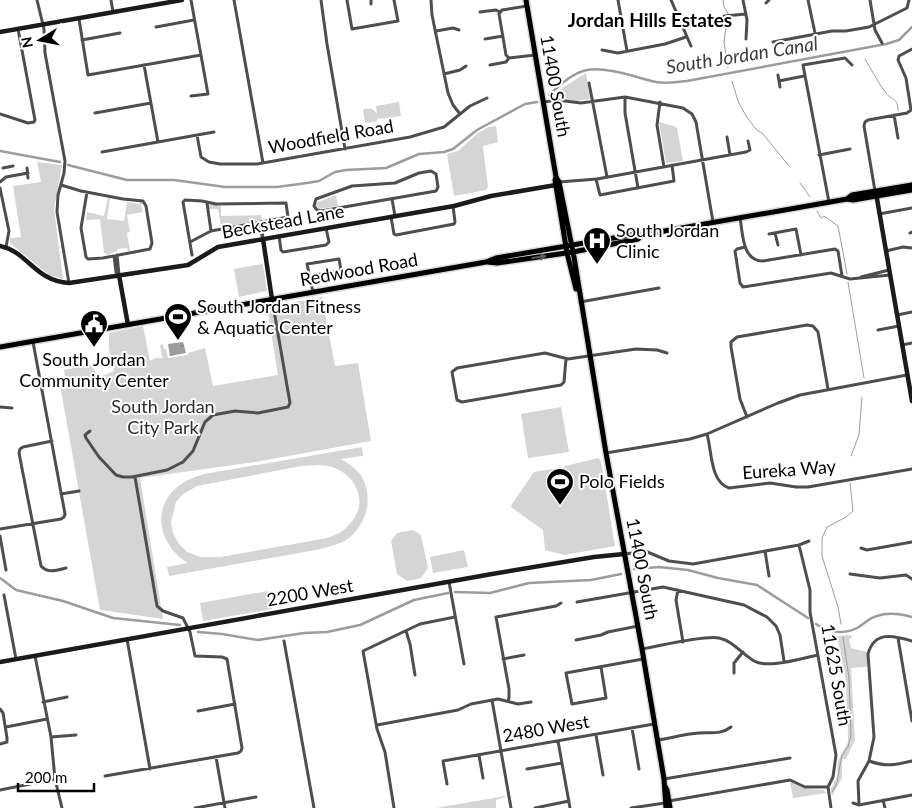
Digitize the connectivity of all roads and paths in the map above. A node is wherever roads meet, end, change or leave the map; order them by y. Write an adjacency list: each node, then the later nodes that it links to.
1 (37, 0): 24 (street)
2 (111, 0): 17 (street)
3 (179, 0): 17 (street)
4 (191, 0): 23 (street)
5 (234, 0): 81 (street)
6 (321, 0): 75 (street)
7 (347, 0): 8 (street)
8 (394, 0)
9 (431, 0): 29 (street)
10 (618, 0): 43 (street)
11 (671, 0): 34 (street)
12 (743, 0): 20 (street)
13 (808, 0): 32 (street)
14 (870, 0): 25 (street)
15 (908, 0): 25 (street)
16 (527, 3): 19 (street); 45 (main road, 11400 South)
17 (113, 12): 22 (street)
18 (480, 12): 19 (street)
19 (500, 12): 33 (street)
20 (746, 14): 21 (street); 36 (street)
21 (724, 16)
22 (79, 19): 24 (street); 37 (street)
23 (194, 20): 26 (street); 44 (street)
24 (42, 24): 27 (street); 94 (street)
25 (874, 25): 32 (street); 39 (street)
26 (156, 27)
27 (18, 29): 30 (street); 66 (street)
28 (460, 30): 29 (street)
29 (436, 31): 51 (street)
30 (0, 32)
31 (120, 34): 37 (street)
32 (816, 34): 38 (street)
33 (503, 36): 35 (street); 46 (street)
34 (686, 37): 40 (street); 43 (street)
35 (485, 39)
36 (746, 39)
37 (82, 40): 47 (street)
38 (773, 42)
39 (882, 43)
40 (691, 46)
41 (912, 49): 64 (street)
42 (602, 50): 43 (street)
43 (627, 51)
44 (201, 55): 47 (street); 57 (street)
45 (536, 55): 46 (street); 61 (main road, 11400 South)
46 (509, 58): 48 (street)
47 (144, 65): 63 (street)
48 (490, 65)
49 (852, 65): 53 (street)
50 (466, 66): 51 (street)
51 (444, 74): 67 (street)
52 (778, 75): 54 (street)
53 (804, 76): 54 (street); 79 (street)
54 (779, 81): 56 (street)
55 (589, 83): 60 (street)
56 (780, 87)
57 (191, 96)
58 (625, 97): 60 (street); 62 (street); 87 (street)
59 (487, 98): 67 (street, Woodfield Road)
60 (593, 101): 61 (street); 89 (street)
61 (544, 102): 92 (main road, 11400 South)
62 (660, 102): 80 (street); 84 (street)
63 (151, 103): 65 (street); 74 (street)
64 (911, 111): 68 (street)
65 (95, 113)
66 (0, 114)
67 (460, 114): 75 (street, Woodfield Road)
68 (894, 115): 72 (street); 100 (street)
69 (214, 132): 70 (street)
70 (197, 135): 74 (street); 81 (street, Woodfield Road)
71 (727, 137): 78 (street)
72 (898, 138)
73 (748, 141): 78 (street)
74 (158, 142): 77 (street)
75 (345, 149): 81 (street, Woodfield Road)
76 (850, 149): 79 (street)
77 (102, 152)
78 (730, 155): 80 (street)
79 (819, 155): 102 (street)
80 (703, 160): 83 (street); 110 (street)
81 (263, 163)
82 (13, 166): 86 (street)
83 (672, 166): 84 (street); 97 (street)
84 (664, 167): 87 (street)
85 (3, 168): 86 (street)
86 (8, 168): 88 (street)
87 (635, 172): 89 (street); 97 (street)
88 (10, 176): 90 (street); 93 (street)
89 (607, 177): 91 (street)
90 (28, 178)
91 (596, 179): 92 (street); 97 (street)
92 (557, 181): 104 (street, Beckstead Lane); 121 (main road, 11400 South)
93 (0, 182)
94 (61, 185): 99 (street); 135 (street)
95 (912, 185): 100 (main road, Redwood Road)
96 (0, 188): 122 (street)
97 (638, 188)
98 (912, 190): 100 (main road, Redwood Road)
99 (87, 192): 127 (street); 127 (street)
100 (876, 194): 102 (main road, Redwood Road); 106 (street)
101 (392, 199): 101 (street); 107 (street)
102 (829, 202): 108 (main road, Redwood Road)
103 (207, 203): 109 (street); 112 (street); 118 (street)
104 (453, 206): 107 (street, Beckstead Lane); 107 (street)
105 (912, 208): 106 (street)
106 (879, 214): 125 (street)
107 (393, 216): 111 (street, Beckstead Lane)
108 (740, 218): 110 (main road, Redwood Road); 123 (street)
109 (259, 222): 112 (street); 117 (street)
110 (713, 222): 115 (main road, Redwood Road)
111 (326, 228): 116 (street, Beckstead Lane); 116 (street)
112 (211, 231): 118 (street)
113 (776, 233): 114 (street); 119 (street); 129 (street)
114 (769, 234)
115 (642, 235): 121 (main road, Redwood Road); 126 (main road, Redwood Road)
116 (279, 236): 117 (street, Beckstead Lane)
117 (262, 239): 132 (street, Beckstead Lane); 138 (street)
118 (190, 242): 128 (street)
119 (778, 245)
120 (0, 246): 122 (street, Beckstead Lane)
121 (569, 246): 126 (main road, 11400 South); 130 (main road, Redwood Road)
122 (6, 247): 135 (street, Beckstead Lane)
123 (745, 247): 129 (street); 134 (street)
124 (912, 248): 125 (street)
125 (886, 251): 131 (street)
126 (570, 252): 130 (main road, Redwood Road, one-way to 126); 139 (main road, 11400 South)
127 (116, 255): 132 (street)
128 (192, 255)
129 (801, 255): 134 (street)
130 (486, 262): 137 (main road, Redwood Road)
131 (889, 272): 134 (street); 141 (street)
132 (119, 275): 135 (street, Beckstead Lane); 142 (street)
133 (309, 276): 133 (street); 137 (street)
134 (842, 276)
135 (68, 283)
136 (658, 288): 139 (street)
137 (313, 292): 138 (main road, Redwood Road)
138 (272, 300): 142 (main road, Redwood Road); 164 (street)
139 (580, 301): 150 (main road, 11400 South)
140 (912, 312): 141 (street)
141 (897, 315): 143 (street)
142 (128, 325): 145 (main road, Redwood Road)
143 (899, 326): 144 (street); 147 (street)
144 (878, 330)
145 (32, 342): 148 (main road, Redwood Road); 161 (street)
146 (912, 343): 147 (street)
147 (902, 345): 152 (street)
148 (0, 347)
149 (667, 353): 150 (street)
150 (590, 356): 151 (street); 162 (main road, 11400 South)
151 (566, 359): 151 (street)
152 (907, 376): 153 (street); 154 (street)
153 (911, 385): 155 (street)
154 (828, 389): 158 (street); 158 (street)
155 (912, 401)
156 (0, 407): 157 (street)
157 (12, 408)
158 (747, 417): 160 (street)
159 (90, 431): 164 (street)
160 (707, 434): 162 (street); 163 (street, Eureka Way)
161 (52, 441): 166 (street); 167 (street)
162 (606, 453): 175 (main road, 11400 South)
163 (912, 469)
164 (135, 477): 189 (street)
165 (79, 491): 166 (street)
166 (61, 494): 167 (street)
167 (33, 523): 168 (street); 176 (street)
168 (0, 529)
169 (0, 536): 177 (street)
170 (809, 542): 172 (street)
171 (912, 542): 173 (street)
172 (799, 545): 174 (street); 200 (street, 11625 South)
173 (861, 548)
174 (765, 551): 175 (street); 179 (street)
175 (624, 554): 181 (street, 2200 West); 183 (main road, 11400 South)
176 (66, 568)
177 (6, 570)
178 (850, 574): 180 (street)
179 (769, 576)
180 (912, 580)
181 (449, 582): 187 (street); 189 (street, 2200 West)
182 (678, 590): 183 (street); 196 (street); 205 (street)
183 (632, 592): 185 (street); 188 (main road, 11400 South)
184 (4, 595): 203 (street)
185 (577, 602)
186 (561, 603): 202 (street)
187 (455, 617): 190 (street); 207 (street)
188 (638, 626): 193 (street); 197 (main road, 11400 South)
189 (188, 628): 192 (street, 2200 West); 216 (street)
190 (406, 631): 210 (street); 222 (street)
191 (898, 638): 195 (street); 220 (street); 236 (street)
192 (127, 639): 201 (street, 2200 West); 239 (street)
193 (576, 640)
194 (284, 641): 261 (street)
195 (912, 641)
196 (683, 642): 197 (street); 198 (street)
197 (642, 649): 204 (main road, 11400 South)
198 (742, 652): 205 (street); 209 (street)
199 (524, 655): 202 (street)
200 (818, 655): 205 (street); 248 (street, 11625 South)
201 (35, 656): 203 (street, 2200 West); 214 (street)
202 (503, 658): 213 (street)
203 (16, 659): 206 (street, 2200 West)
204 (644, 659): 208 (street); 221 (main road, 11400 South)
205 (784, 661)
206 (0, 662)
207 (464, 664)
208 (601, 667): 208 (street)
209 (734, 673)
210 (415, 675)
211 (67, 697): 214 (street)
212 (492, 700): 213 (street); 222 (street); 232 (street)
213 (508, 700): 215 (street)
214 (43, 702): 219 (street)
215 (531, 702)
216 (235, 704): 218 (street); 234 (street)
217 (1, 709): 223 (street)
218 (198, 712)
219 (47, 719): 223 (street); 228 (street)
220 (912, 721)
221 (654, 724): 225 (street, 2480 West); 229 (main road, 11400 South)
222 (377, 725): 262 (street)
223 (6, 727): 231 (street)
224 (731, 727): 229 (street)
225 (632, 728): 227 (street, 2480 West); 241 (street)
226 (76, 735): 228 (street)
227 (596, 735): 230 (street, 2480 West); 242 (street)
228 (51, 737): 245 (street)
229 (657, 740): 246 (main road, 11400 South)
230 (558, 741): 232 (street, 2480 West); 238 (street)
231 (0, 744)
232 (500, 751): 233 (street, 2480 West); 263 (street)
233 (479, 755): 244 (street); 247 (street, 2480 West)
234 (216, 757): 239 (street); 254 (street)
235 (790, 758): 246 (street)
236 (869, 761): 237 (street); 257 (street)
237 (912, 761)
238 (562, 763): 240 (street); 253 (street)
239 (150, 769): 243 (street)
240 (528, 769)
241 (639, 769)
242 (603, 775)
243 (105, 776)
244 (483, 778)
245 (55, 779): 249 (street); 258 (street)
246 (664, 779): 256 (main road, 11400 South)
247 (447, 784)
248 (828, 787): 256 (street); 268 (street, 11625 South)
249 (0, 790)
250 (912, 795): 252 (street)
251 (256, 797): 254 (street)
252 (883, 800): 257 (street); 269 (street)
253 (568, 801): 264 (street); 265 (street)
254 (224, 803): 259 (street); 260 (street)
255 (853, 803): 257 (street)
256 (666, 804): 266 (street); 267 (main road, 11400 South)
257 (859, 804)
258 (62, 808)
259 (196, 808)
260 (225, 808)
261 (314, 808)
262 (394, 808)
263 (511, 808)
264 (535, 808)
265 (570, 808)
266 (631, 808)
267 (670, 808)
268 (831, 808)
269 (885, 808)

